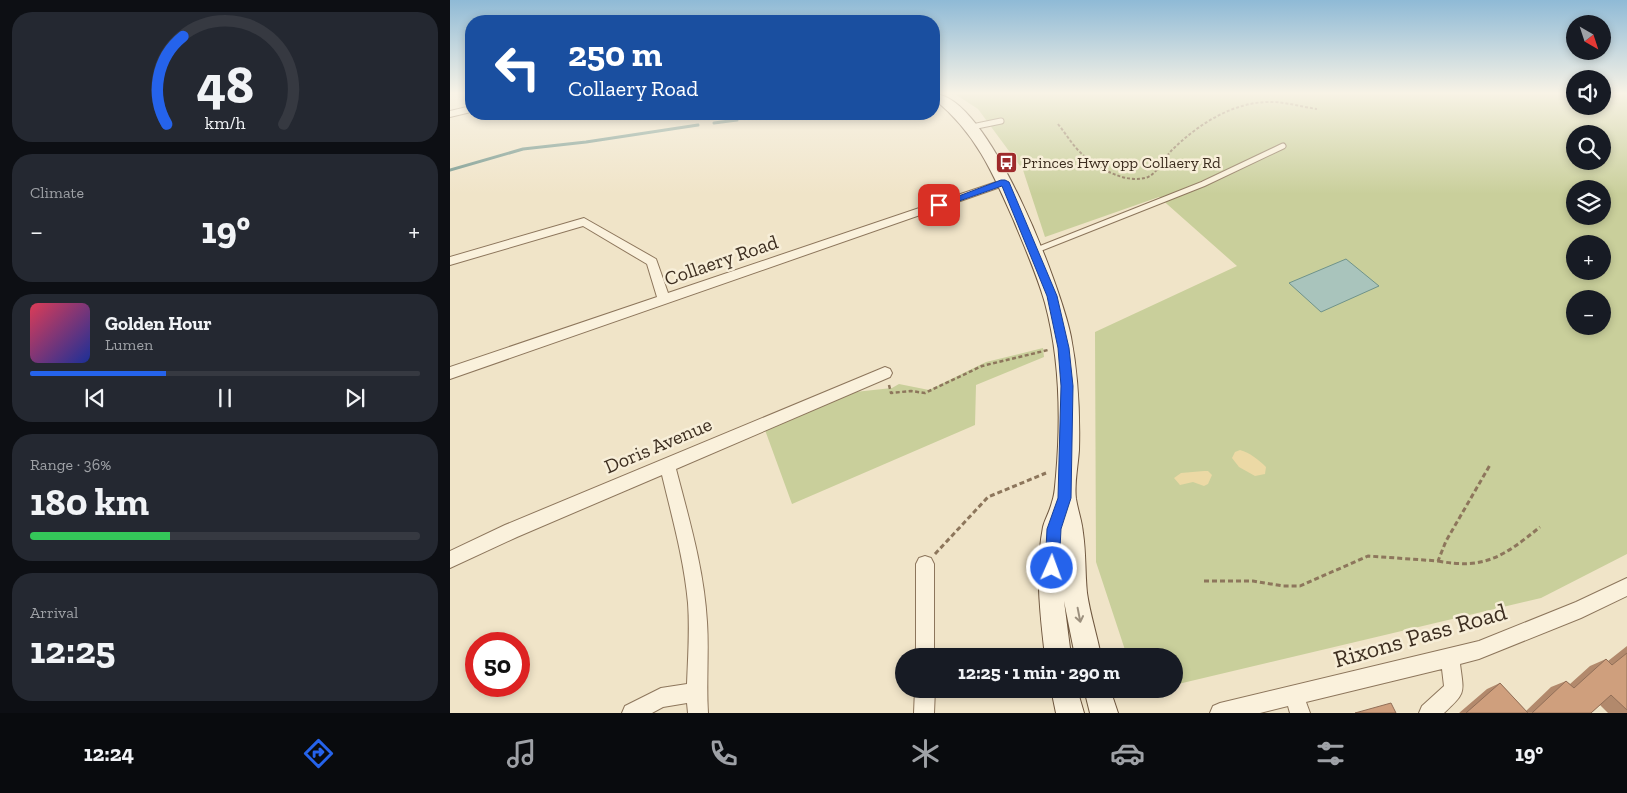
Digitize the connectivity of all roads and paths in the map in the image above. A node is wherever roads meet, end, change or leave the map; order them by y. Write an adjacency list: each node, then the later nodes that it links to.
1 (1061, 127): 2 (path)
2 (1199, 127)
3 (972, 128): 5 (main road)
4 (1283, 146): 6 (lane)
5 (1005, 182): 6 (main road); 8 (street, Collaery Road)
6 (1034, 251): 15 (main road)
7 (450, 261): 8 (street)
8 (664, 299): 11 (street, Collaery Road)
9 (1048, 350): 10 (path)
10 (885, 372): 12 (street, Doris Avenue)
11 (450, 373)
12 (667, 464): 17 (street, Doris Avenue); 26 (street)
13 (1490, 465): 18 (path)
14 (1046, 473): 19 (path)
15 (1064, 498): 23 (main road); 24 (main road, one-way to 24)
16 (1540, 527): 18 (path)
17 (450, 560)
18 (1438, 561): 20 (path)
19 (925, 564): 22 (street)
20 (1204, 581)
21 (1627, 586): 25 (street, Rixons Pass Road)
22 (924, 648)
23 (1057, 648)
24 (1086, 648)
25 (1450, 657): 30 (street, Rixons Pass Road); 37 (street)
26 (696, 692): 31 (street); 32 (street)
27 (924, 698): 33 (street)
28 (1066, 698): 34 (main road)
29 (1100, 698): 35 (main road)
30 (1297, 704): 36 (street, Rixons Pass Road)
31 (632, 713)
32 (698, 713)
33 (924, 713)
34 (1070, 713)
35 (1104, 713)
36 (1220, 713)
37 (1429, 713)

